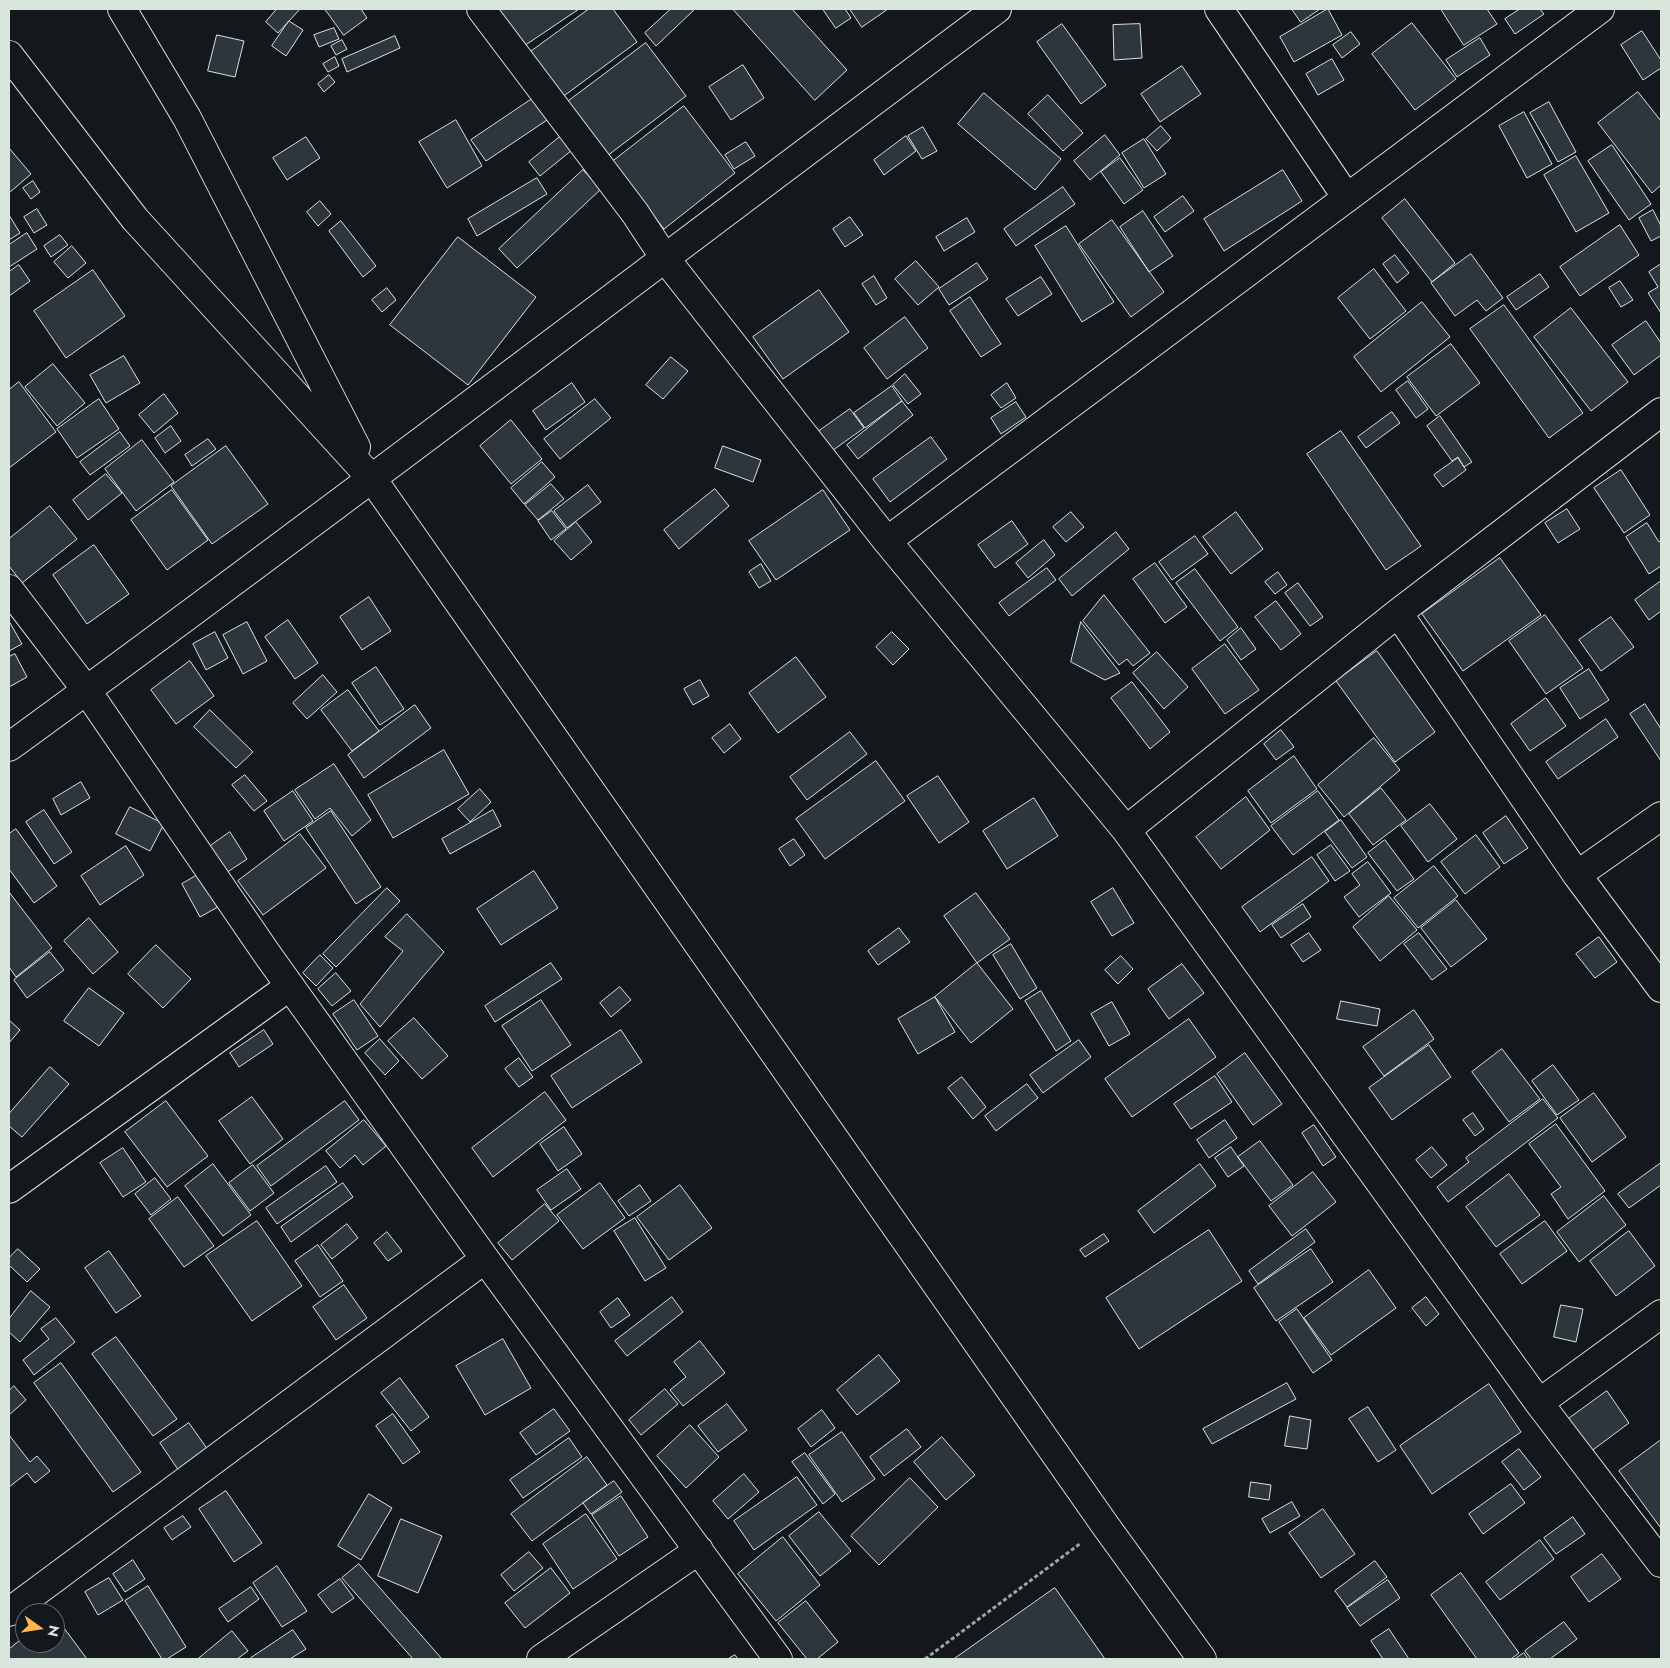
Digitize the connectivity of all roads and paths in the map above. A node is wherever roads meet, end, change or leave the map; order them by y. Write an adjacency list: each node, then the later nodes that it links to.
1 (122, 9): 10 (street)
2 (481, 9): 8 (street)
3 (997, 9): 8 (street)
4 (1219, 9): 7 (street)
5 (1600, 9): 7 (street)
6 (9, 55): 10 (street)
7 (1348, 198): 11 (street)
8 (664, 257): 10 (street); 11 (street)
9 (1661, 412): 13 (street)
10 (373, 480): 14 (street); 25 (street)
11 (887, 541): 17 (street)
12 (9, 588): 14 (street)
13 (1398, 613): 17 (street); 18 (street)
14 (87, 690): 15 (street); 19 (street)
15 (9, 747)
16 (1661, 816): 18 (street)
17 (1126, 830): 24 (street)
18 (1577, 875): 20 (street)
19 (290, 986): 21 (street); 22 (street)
20 (1661, 988)
21 (9, 1189)
22 (485, 1259): 26 (street); 28 (street)
23 (1661, 1314): 24 (street)
24 (1539, 1403): 27 (street)
25 (1105, 1526): 31 (path); 32 (street)
26 (699, 1550): 29 (street); 30 (street)
27 (1661, 1563)
28 (9, 1612)
29 (541, 1659)
30 (778, 1659)
31 (926, 1659)
32 (1202, 1659)

